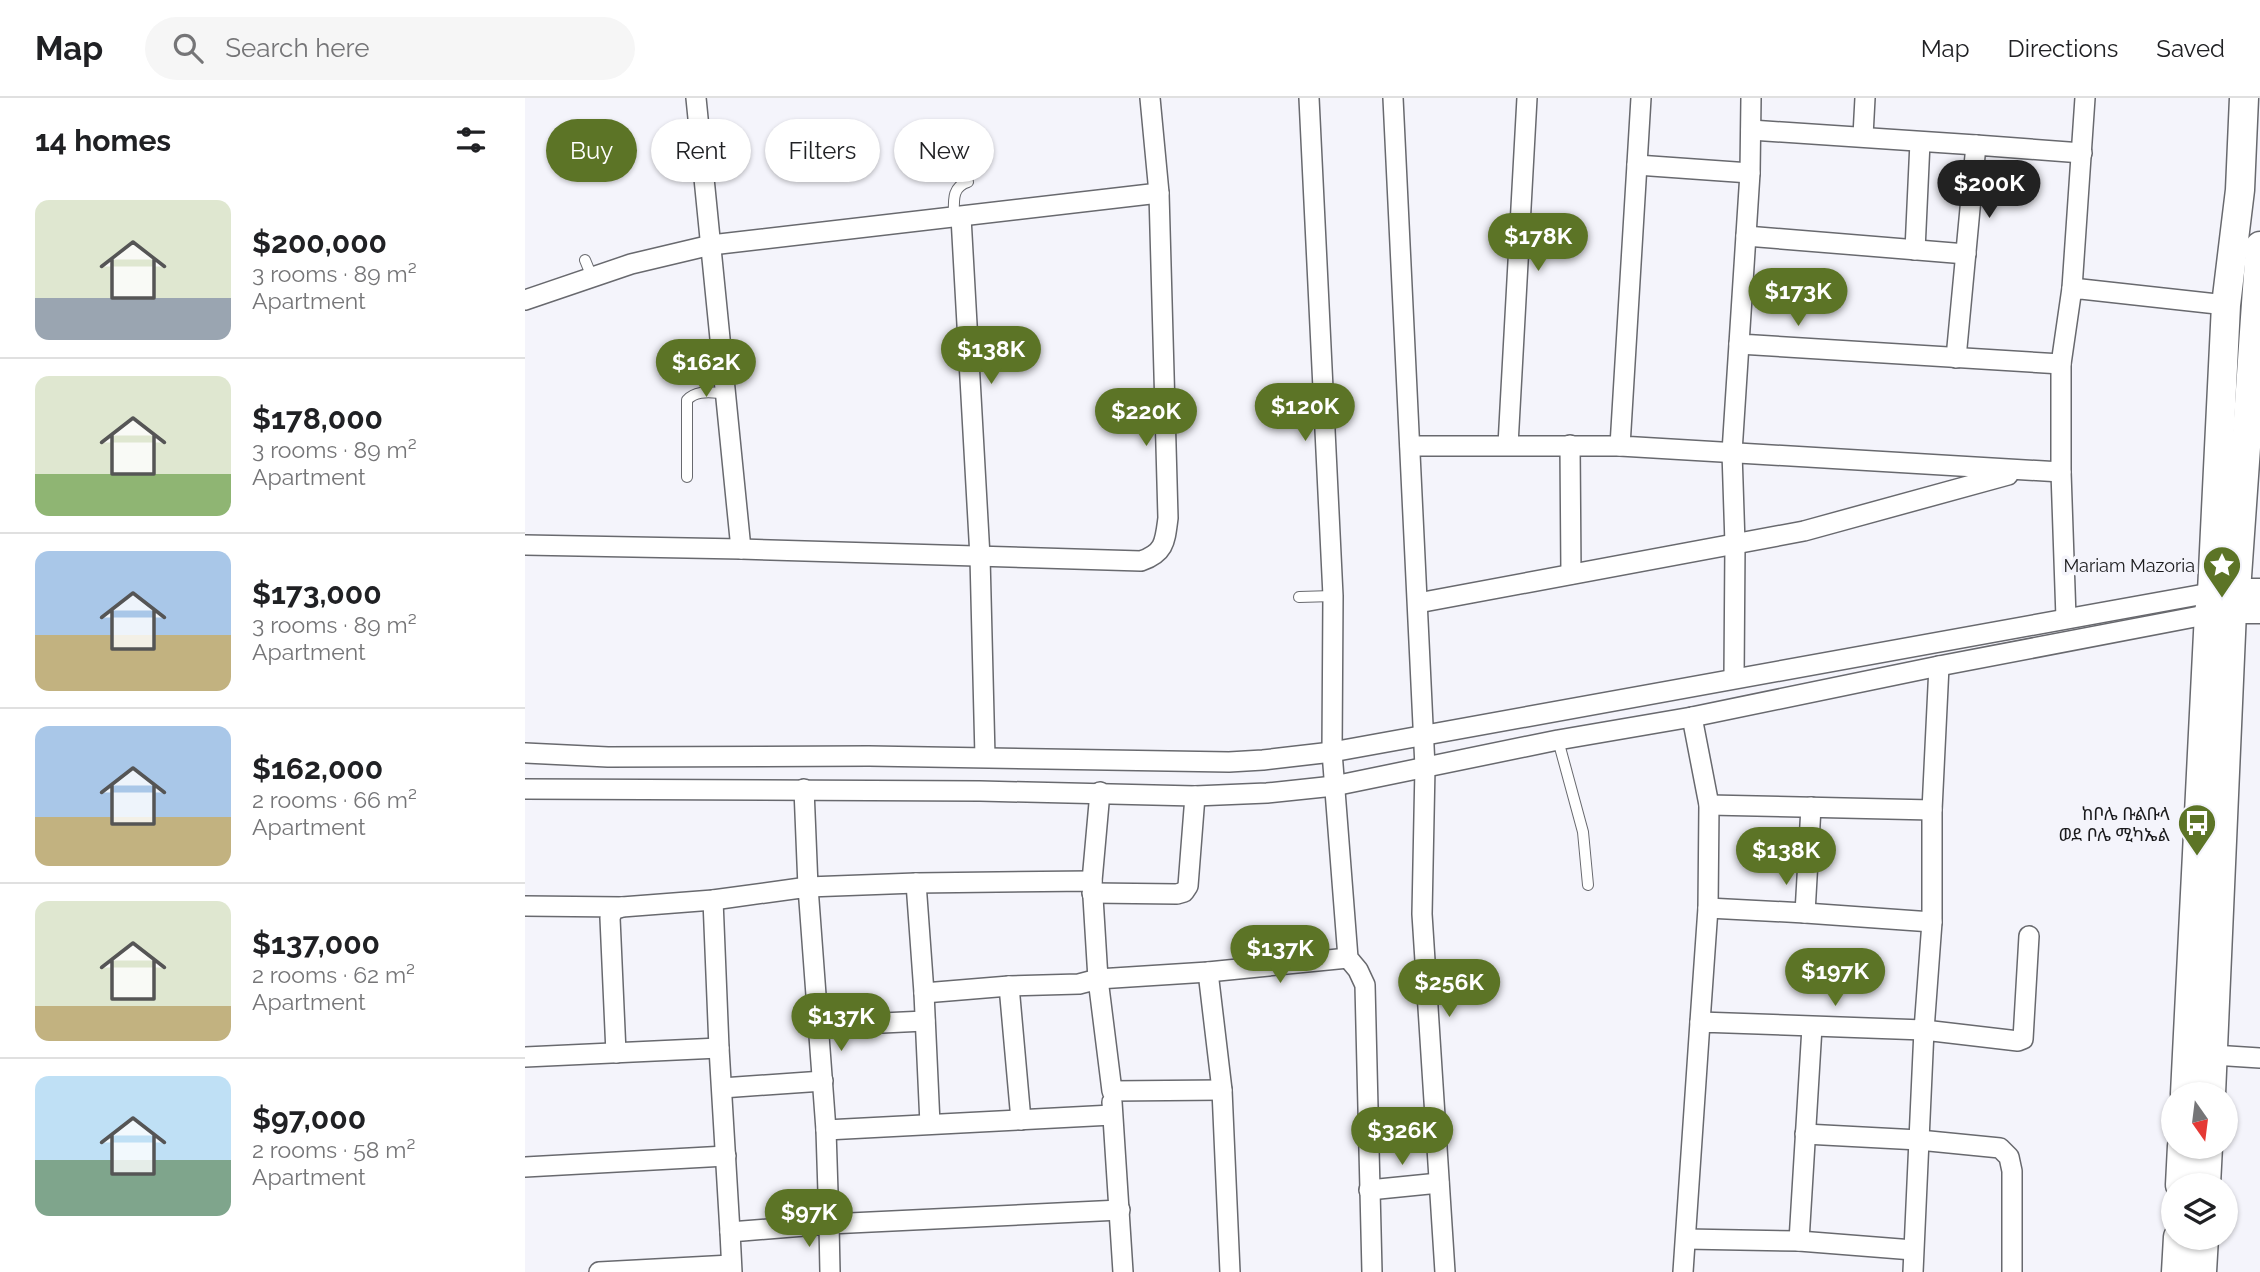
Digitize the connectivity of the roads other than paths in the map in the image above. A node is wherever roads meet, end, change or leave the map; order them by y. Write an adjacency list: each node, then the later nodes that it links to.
1 (696, 98): 22 (street)
2 (1150, 98): 19 (street)
3 (1309, 98): 47 (street)
4 (1393, 98): 36 (street)
5 (1527, 98): 34 (street)
6 (1641, 98): 16 (street)
7 (1751, 98): 11 (street)
8 (1865, 98): 12 (street)
9 (2085, 98): 15 (street)
10 (2244, 98): 29 (main road)
11 (1751, 130): 12 (street); 17 (street)
12 (1863, 136): 13 (street)
13 (1920, 142): 14 (street); 24 (street)
14 (1976, 145): 15 (street); 25 (street)
15 (2082, 153): 26 (street)
16 (1637, 165): 17 (street); 37 (street)
17 (1750, 173): 21 (street)
18 (966, 182): 20 (lane)
19 (1159, 193): 20 (street); 45 (street)
20 (958, 217): 22 (street); 45 (street)
21 (1746, 236): 24 (street); 30 (street)
22 (711, 245): 28 (street); 33 (street)
23 (2260, 246): 27 (main road)
24 (1915, 250): 25 (street)
25 (1966, 254): 31 (street)
26 (2072, 288): 29 (street); 32 (street)
27 (2258, 299): 49 (main road)
28 (525, 300)
29 (2227, 304): 49 (main road)
30 (1739, 344): 31 (street); 38 (street)
31 (1956, 358): 32 (street)
32 (2061, 364): 40 (street)
33 (726, 393): 41 (lane); 44 (street)
34 (1508, 445): 35 (street); 36 (street)
35 (1570, 445): 37 (street); 46 (street)
36 (1410, 446): 50 (street)
37 (1620, 446): 38 (street)
38 (1731, 452): 39 (street); 42 (street)
39 (2023, 471): 40 (street); 42 (street)
40 (2061, 472): 51 (street)
41 (687, 477)
42 (1735, 544): 46 (street); 53 (street)
43 (525, 545): 44 (street)
44 (741, 549): 45 (street)
45 (980, 557): 59 (street)
46 (1571, 574): 50 (street)
47 (1333, 596): 48 (lane); 57 (street)
48 (1299, 597)
49 (2235, 601): 51 (street); 52 (street); 92 (main road); 96 (main road)
50 (1418, 603): 55 (street)
51 (2066, 618): 53 (street)
52 (1939, 666): 54 (street); 68 (street)
53 (1734, 678): 55 (street)
54 (1692, 717): 56 (street); 66 (street)
55 (1423, 736): 57 (street); 60 (street)
56 (1557, 740): 60 (street); 70 (lane)
57 (1332, 752): 59 (street); 61 (street)
58 (525, 753): 59 (street)
59 (985, 757)
60 (1425, 767): 61 (street); 109 (street)
61 (1334, 786): 65 (street); 80 (street)
62 (525, 789): 63 (street)
63 (804, 789): 64 (street); 71 (street)
64 (1100, 792): 65 (street); 72 (street)
65 (1195, 796): 72 (street)
66 (1709, 805): 67 (street); 76 (street)
67 (1811, 807): 68 (street); 77 (street)
68 (1932, 810): 78 (street)
69 (916, 883): 71 (street); 72 (street); 84 (street)
70 (1588, 885)
71 (808, 887): 73 (street); 87 (street)
72 (1092, 887): 82 (street)
73 (713, 900): 75 (street); 90 (street)
74 (525, 906): 75 (street)
75 (622, 907): 91 (street)
76 (1708, 908): 77 (street); 86 (street)
77 (1805, 913): 78 (street)
78 (1931, 922): 89 (street)
79 (2029, 936): 89 (street)
80 (1348, 958): 81 (street); 110 (street)
81 (1208, 972): 82 (street); 99 (street)
82 (1098, 979): 83 (street); 100 (street)
83 (1009, 986): 84 (street); 102 (street)
84 (923, 993): 85 (street)
85 (925, 1021): 87 (street); 103 (street)
86 (1700, 1022): 88 (street); 114 (street)
87 (818, 1026): 95 (street)
88 (1812, 1027): 89 (street); 105 (street)
89 (1924, 1030): 106 (street)
90 (719, 1048): 91 (street); 98 (street)
91 (616, 1053): 93 (street)
92 (2213, 1055): 94 (street); 97 (main road)
93 (525, 1057)
94 (2260, 1058)
95 (823, 1081): 98 (street); 104 (street)
96 (2186, 1082)
97 (2212, 1082)
98 (722, 1088): 107 (street)
99 (1222, 1090): 100 (street); 124 (street)
100 (1112, 1091): 101 (street)
101 (1112, 1115): 102 (street); 111 (street)
102 (1021, 1120): 103 (street)
103 (930, 1124): 104 (street)
104 (826, 1130): 112 (street)
105 (1805, 1134): 106 (street); 115 (street)
106 (1919, 1140): 116 (street); 129 (street)
107 (726, 1156): 108 (street); 113 (street)
108 (525, 1167)
109 (1439, 1183): 110 (street); 126 (street)
110 (1369, 1190): 125 (street)
111 (1120, 1210): 112 (street); 123 (street)
112 (829, 1224): 113 (street); 122 (street)
113 (730, 1232): 119 (street)
114 (1686, 1239): 115 (street); 127 (street)
115 (1799, 1241): 116 (street)
116 (1913, 1250): 128 (street)
117 (2177, 1250): 130 (main road)
118 (2203, 1250): 131 (main road)
119 (731, 1268): 120 (street)
120 (622, 1271): 121 (street)
121 (599, 1272)
122 (830, 1272)
123 (1123, 1272)
124 (1230, 1272)
125 (1372, 1272)
126 (1445, 1272)
127 (1683, 1272)
128 (1913, 1272)
129 (2012, 1272)
130 (2176, 1272)
131 (2202, 1272)

